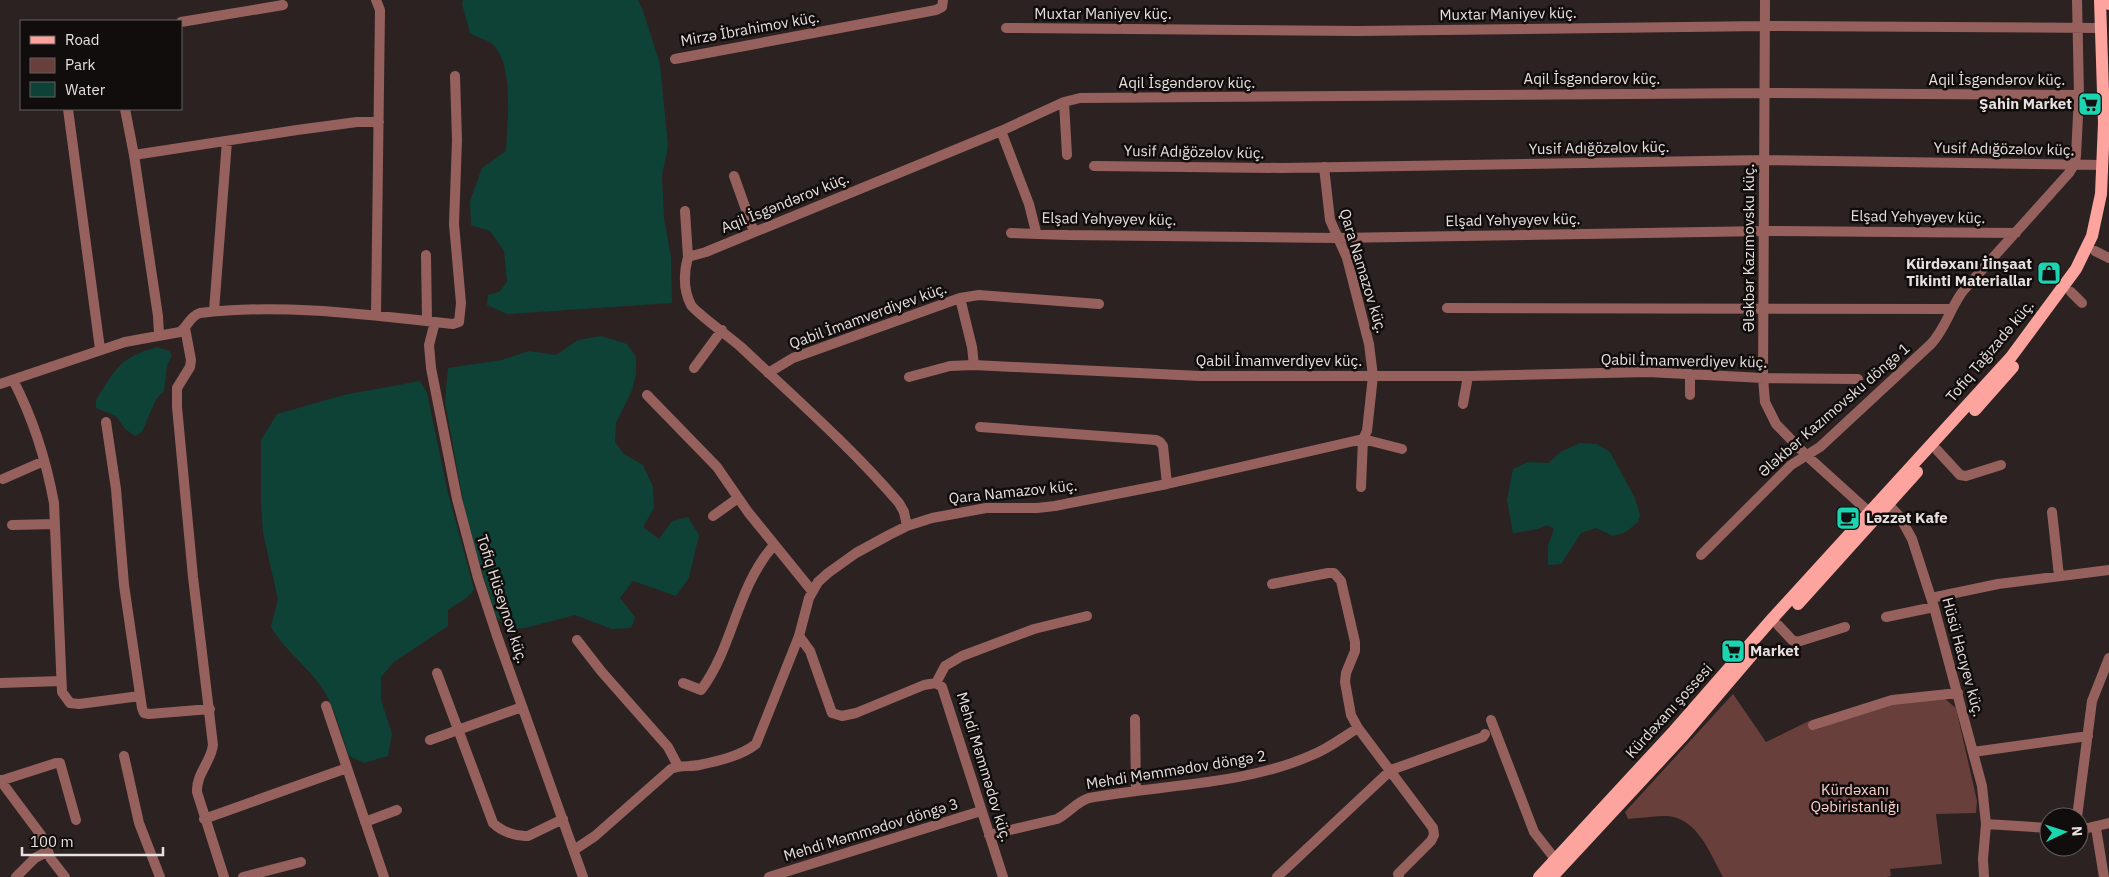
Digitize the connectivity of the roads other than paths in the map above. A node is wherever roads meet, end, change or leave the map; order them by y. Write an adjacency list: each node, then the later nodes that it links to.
1 (376, 0): 19 (street)
2 (943, 0): 12 (street, Mirzə İbrahimov küç.)
3 (1765, 0): 8 (street, Ələkbər Kazımovsku küç.)
4 (2078, 0): 11 (street)
5 (2100, 0): 10 (main road, Tofiq Tağızadə küç.)
6 (283, 5): 7 (street)
7 (182, 22)
8 (1765, 26): 9 (street, Muxtar Maniyev küç.); 11 (street, Muxtar Maniyev küç.); 14 (street, Ələkbər Kazımovsku küç.)
9 (1006, 28)
10 (2101, 28): 11 (street, Muxtar Maniyev küç.); 26 (main road, Tofiq Tağızadə küç.)
11 (2077, 29): 15 (street)
12 (675, 58)
13 (455, 76): 51 (street)
14 (1765, 93): 15 (street, Aqil İsgəndərov küç.); 16 (street, Aqil İsgəndərov küç.); 24 (street, Ələkbər Kazımovsku küç.)
15 (2079, 95): 25 (street)
16 (1064, 102): 20 (street, Aqil İsgəndərov küç.); 23 (street)
17 (68, 110): 55 (street)
18 (125, 110): 22 (street)
19 (380, 122): 21 (street); 50 (street)
20 (1001, 131): 33 (street, Aqil İsgəndərov küç.); 34 (street)
21 (227, 141): 22 (street); 49 (street)
22 (134, 155): 54 (street)
23 (1067, 155)
24 (1764, 160): 25 (street, Yusif Adığözəlov küç.); 28 (street, Yusif Adığözəlov küç.); 32 (street, Ələkbər Kazımovsku küç.)
25 (2074, 165): 26 (street, Yusif Adığözəlov küç.); 36 (street, Ələkbər Kazımovsku döngə 1)
26 (2103, 165): 38 (main road, Tofiq Tağızadə küç.)
27 (1094, 166): 28 (street, Yusif Adığözəlov küç.)
28 (1324, 167): 37 (street, Qara Namazov küç.)
29 (734, 176): 33 (street)
30 (2109, 198): 38 (main road, Tofiq Tağızadə küç.)
31 (685, 210): 40 (street)
32 (1764, 231): 36 (street, Elşad Yəhyəyev küç.); 37 (street, Elşad Yəhyəyev küç.); 47 (street, Ələkbər Kazımovsku küç.)
33 (754, 232): 40 (street, Aqil İsgəndərov küç.)
34 (1036, 232): 35 (street, Elşad Yəhyəyev küç.); 37 (street, Elşad Yəhyəyev küç.)
35 (1011, 233)
36 (2016, 233): 48 (street, Ələkbər Kazımovsku döngə 1)
37 (1336, 238): 60 (street, Qara Namazov küç.)
38 (2091, 249): 41 (street); 42 (main road, Tofiq Tağızadə küç.); 82 (main road, Tofiq Tağızadə küç.)
39 (426, 255): 51 (street, Tofiq Hüseynov küç.)
40 (688, 257): 53 (street)
41 (2109, 258)
42 (2070, 292): 44 (street); 74 (main road, Tofiq Tağızadə küç.)
43 (960, 298): 45 (street); 56 (street, Qabil İmamverdiyev küç.); 58 (street, Qabil İmamverdiyev küç.)
44 (2082, 303)
45 (1099, 304)
46 (1447, 308): 47 (street)
47 (1764, 308): 48 (street); 63 (street, Ələkbər Kazımovsku küç.)
48 (1952, 309): 75 (street, Ələkbər Kazımovsku döngə 1)
49 (214, 311): 50 (street); 52 (street)
50 (376, 315): 51 (street)
51 (431, 322): 111 (street, Tofiq Hüseynov küç.)
52 (185, 328): 54 (street); 112 (street)
53 (722, 330): 57 (street); 58 (street)
54 (159, 334): 55 (street)
55 (100, 349): 65 (street)
56 (974, 365): 60 (street, Qabil İmamverdiyev küç.); 62 (street)
57 (694, 368)
58 (768, 373): 88 (street)
59 (1690, 374): 61 (street, Qabil İmamverdiyev küç.); 63 (street, Qabil İmamverdiyev küç.); 68 (street)
60 (1373, 376): 61 (street, Qabil İmamverdiyev küç.); 72 (street, Qara Namazov küç.)
61 (1468, 376): 69 (street)
62 (909, 377)
63 (1763, 378): 64 (street, Qabil İmamverdiyev küç.); 75 (street, Ələkbər Kazımovsku küç.)
64 (1858, 379)
65 (13, 380): 66 (street); 76 (street)
66 (0, 384)
67 (647, 395): 81 (street)
68 (1690, 395)
69 (1464, 404)
70 (106, 422): 109 (street)
71 (980, 427): 79 (street)
72 (1363, 440): 73 (street); 79 (street, Qara Namazov küç.); 80 (street)
73 (1402, 449)
74 (1937, 450): 77 (street); 82 (main road, Tofiq Tağızadə küç.)
75 (1806, 455): 83 (street, Ələkbər Kazımovsku küç.); 90 (street, Ələkbər Kazımovsku döngə 1)
76 (44, 461): 78 (street); 86 (street)
77 (2001, 465)
78 (3, 479)
79 (1167, 484): 88 (street, Qara Namazov küç.)
80 (1361, 487)
81 (738, 498): 85 (street); 89 (street)
82 (1886, 502): 83 (main road, Kürdəxanı şossesi); 95 (street, Hüsü Hacıyev küç.); 98 (main road, Kürdəxanı şossesi)
83 (1870, 512): 119 (main road, Kürdəxanı şossesi)
84 (2052, 512): 92 (street)
85 (713, 516)
86 (55, 524): 87 (street); 104 (street)
87 (12, 525)
88 (907, 526): 94 (street, Qara Namazov küç.)
89 (774, 545): 94 (street); 106 (street)
90 (1701, 555)
91 (2109, 570): 92 (street)
92 (2058, 576): 95 (street)
93 (1272, 584): 116 (street)
94 (812, 591): 100 (street, Qara Namazov küç.)
95 (1933, 602): 97 (street); 108 (street, Hüsü Hacıyev küç.)
96 (1086, 616): 107 (street)
97 (1886, 616)
98 (1778, 625): 99 (street); 119 (main road, Kürdəxanı şossesi)
99 (1845, 627)
100 (799, 636): 107 (street, Mehdi Məmmədov küç.); 124 (street, Qara Namazov küç.)
101 (577, 640): 124 (street)
102 (2109, 658): 120 (street)
103 (438, 673): 117 (street)
104 (61, 681): 105 (street); 109 (street)
105 (0, 683)
106 (683, 683)
107 (936, 684): 131 (street, Mehdi Məmmədov küç.)
108 (1958, 693): 115 (street); 122 (street, Hüsü Hacıyev küç.)
109 (140, 696): 112 (street)
110 (326, 706): 125 (street)
111 (522, 707): 117 (street); 133 (street, Tofiq Hüseynov küç.)
112 (210, 709): 132 (street)
113 (1135, 719): 128 (street)
114 (1491, 720): 144 (street)
115 (1814, 725)
116 (1358, 728): 126 (street); 128 (street, Mehdi Məmmədov döngə 2)
117 (457, 730): 121 (street); 133 (street)
118 (1485, 734): 126 (street)
119 (1677, 735): 144 (main road, Kürdəxanı şossesi); 158 (main road, Kürdəxanı şossesi)
120 (2088, 736): 122 (street); 129 (street)
121 (430, 740)
122 (1973, 752): 136 (street, Hüsü Hacıyev küç.)
123 (124, 756): 149 (street)
124 (678, 766): 143 (street, Qara Namazov küç.)
125 (347, 768): 132 (street); 135 (street)
126 (1391, 770): 146 (street); 156 (street)
127 (0, 781): 134 (street); 142 (street)
128 (1136, 791): 141 (street, Mehdi Məmmədov döngə 2)
129 (2078, 807)
130 (397, 810): 135 (street)
131 (982, 812): 141 (street, Mehdi Məmmədov küç.); 154 (street, Mehdi Məmmədov döngə 3)
132 (204, 819): 150 (street)
133 (562, 819): 143 (street, Tofiq Hüseynov küç.)
134 (76, 820)
135 (365, 822): 152 (street)
136 (1986, 824): 138 (street); 159 (street, Hüsü Hacıyev küç.)
137 (2109, 824): 139 (street)
138 (2039, 827)
139 (2096, 828): 140 (street); 160 (street)
140 (2089, 829)
141 (989, 836): 155 (street, Mehdi Məmmədov küç.)
142 (48, 850): 147 (street); 148 (street)
143 (574, 850): 153 (street, Tofiq Hüseynov küç.)
144 (1555, 860): 157 (main road, Kürdəxanı şossesi)
145 (301, 862): 151 (street)
146 (1395, 876)
147 (16, 877)
148 (65, 877)
149 (160, 877)
150 (224, 877)
151 (243, 877)
152 (384, 877)
153 (582, 877)
154 (769, 877)
155 (1003, 877)
156 (1277, 877)
157 (1539, 877)
158 (1552, 877)
159 (1984, 877)
160 (2104, 877)

